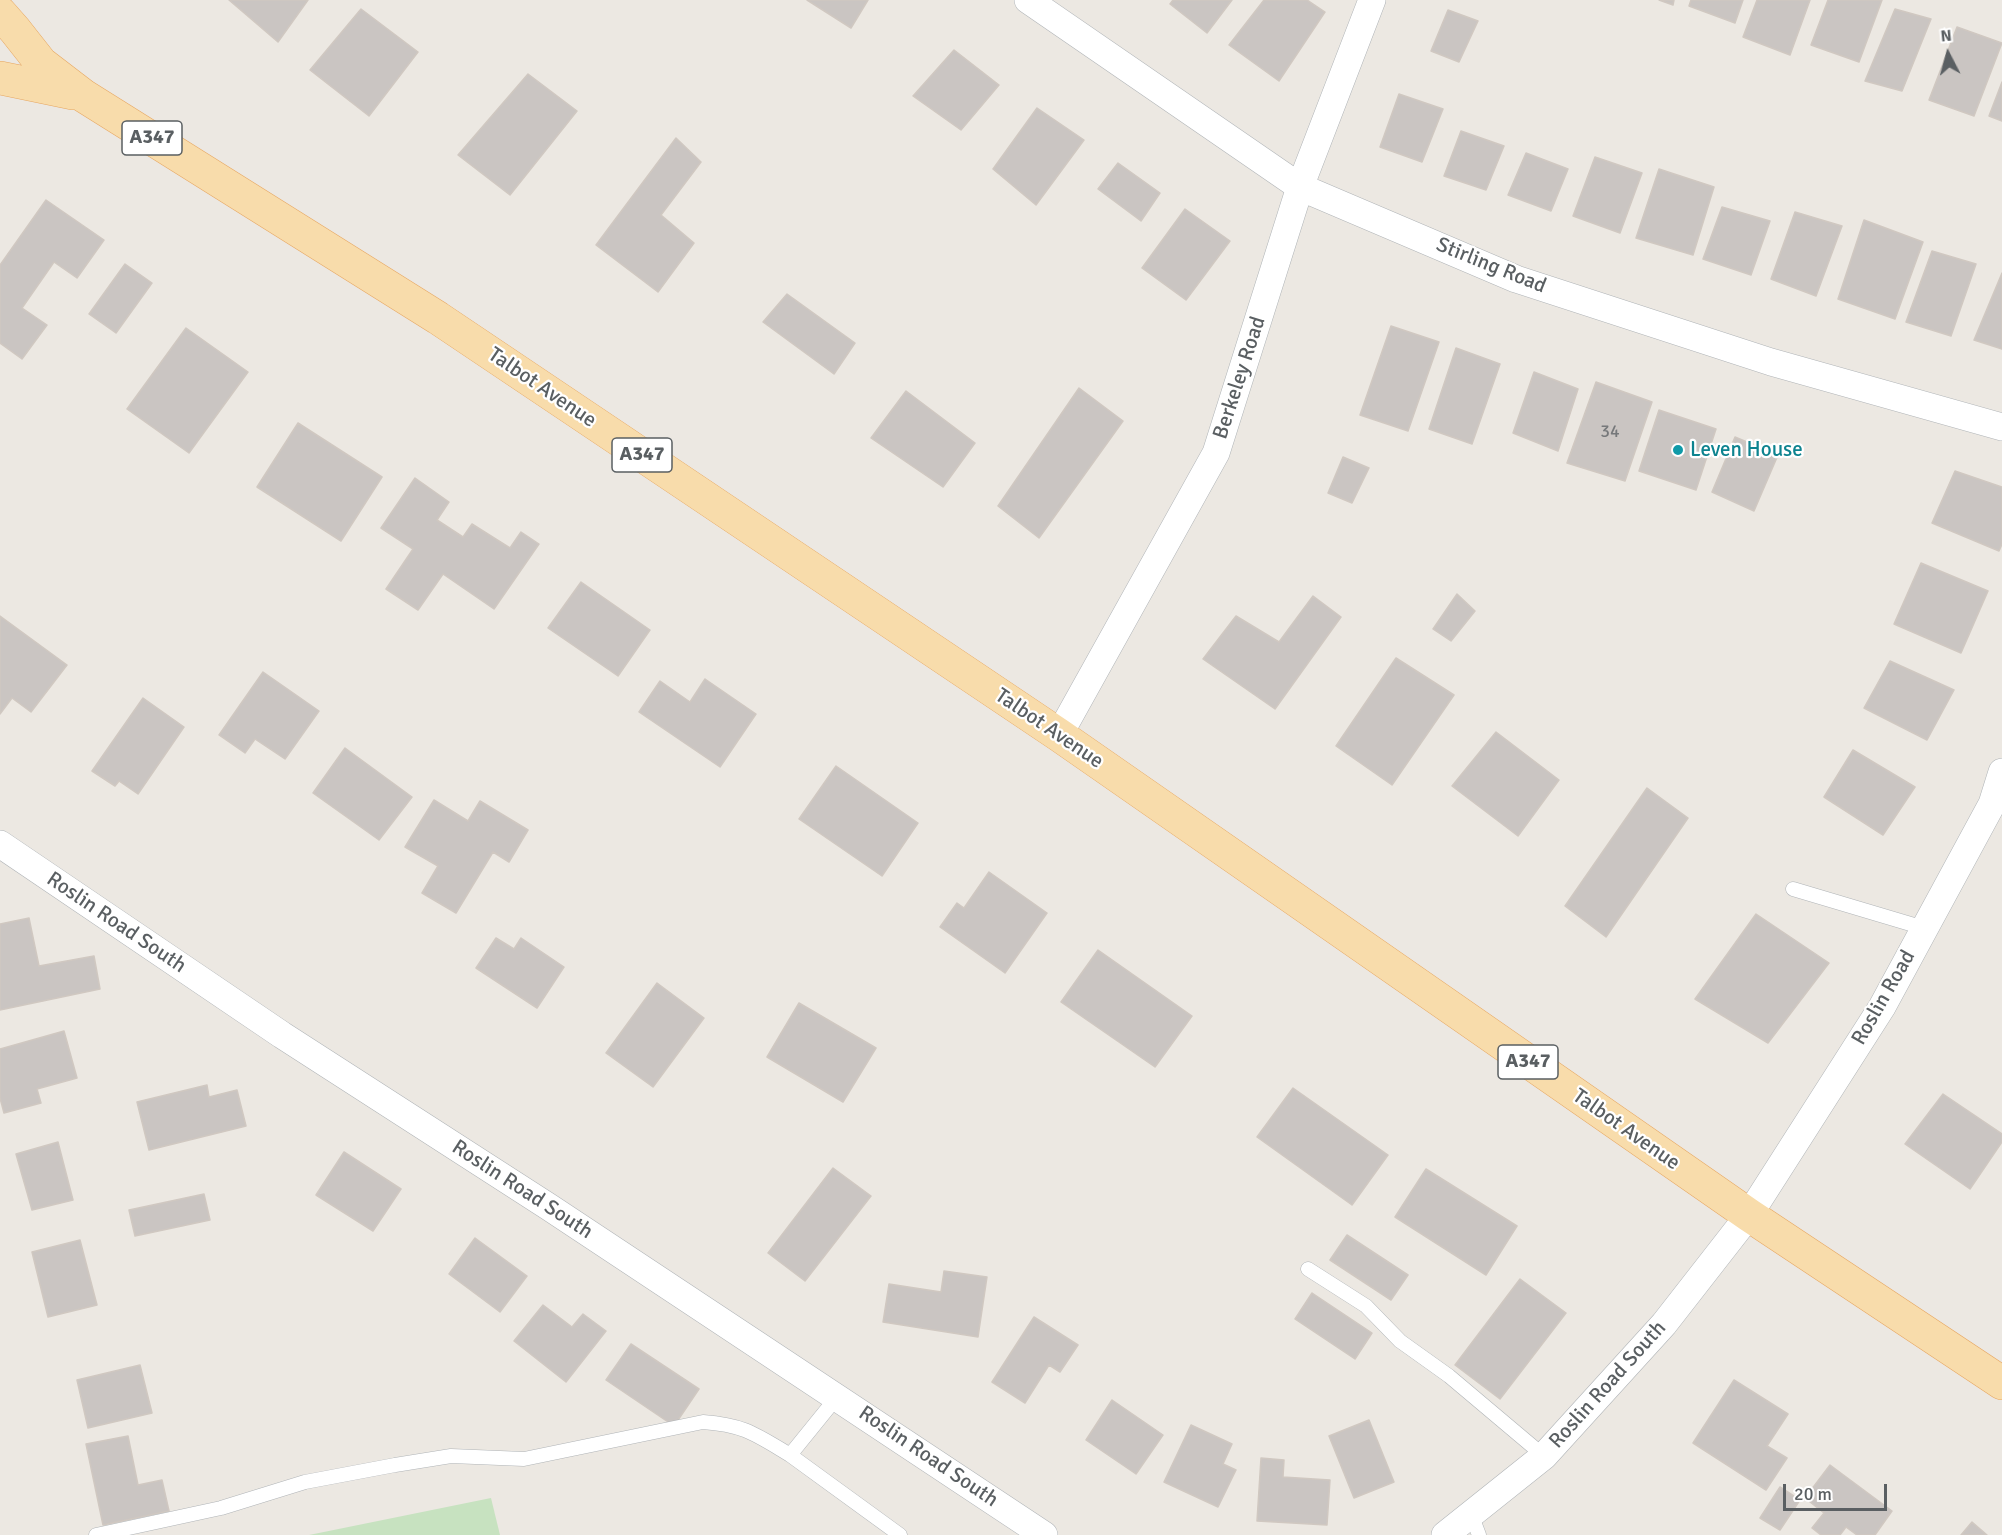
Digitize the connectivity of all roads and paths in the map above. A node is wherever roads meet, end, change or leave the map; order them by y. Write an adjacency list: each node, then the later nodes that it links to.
1 (1028, 0): 6 (street, Stirling Road)
2 (1372, 0): 6 (street, Berkeley Road)
3 (0, 13): 5 (main road, Talbot Avenue / A347)
4 (0, 78): 5 (main road, Talbot Avenue / A347)
5 (84, 96): 8 (main road, Talbot Avenue / A347)
6 (1300, 187): 7 (street, Stirling Road); 8 (street, Berkeley Road)
7 (2002, 427)
8 (1059, 735): 13 (main road, Talbot Avenue / A347)
9 (2002, 772): 12 (street, Roslin Road)
10 (0, 844): 16 (street, Roslin Road South)
11 (1793, 889): 12 (lane)
12 (1924, 928): 13 (street, Roslin Road)
13 (1749, 1215): 15 (main road, Talbot Avenue / A347); 18 (street, Roslin Road South)
14 (1308, 1269): 18 (lane)
15 (2002, 1383)
16 (837, 1397): 17 (lane); 22 (street, Roslin Road South)
17 (790, 1455): 20 (lane); 21 (lane)
18 (1544, 1456): 19 (street, Roslin Road South)
19 (1475, 1524): 23 (street, Roslin Road South)
20 (96, 1535)
21 (900, 1535)
22 (1044, 1535)
23 (1445, 1535)

